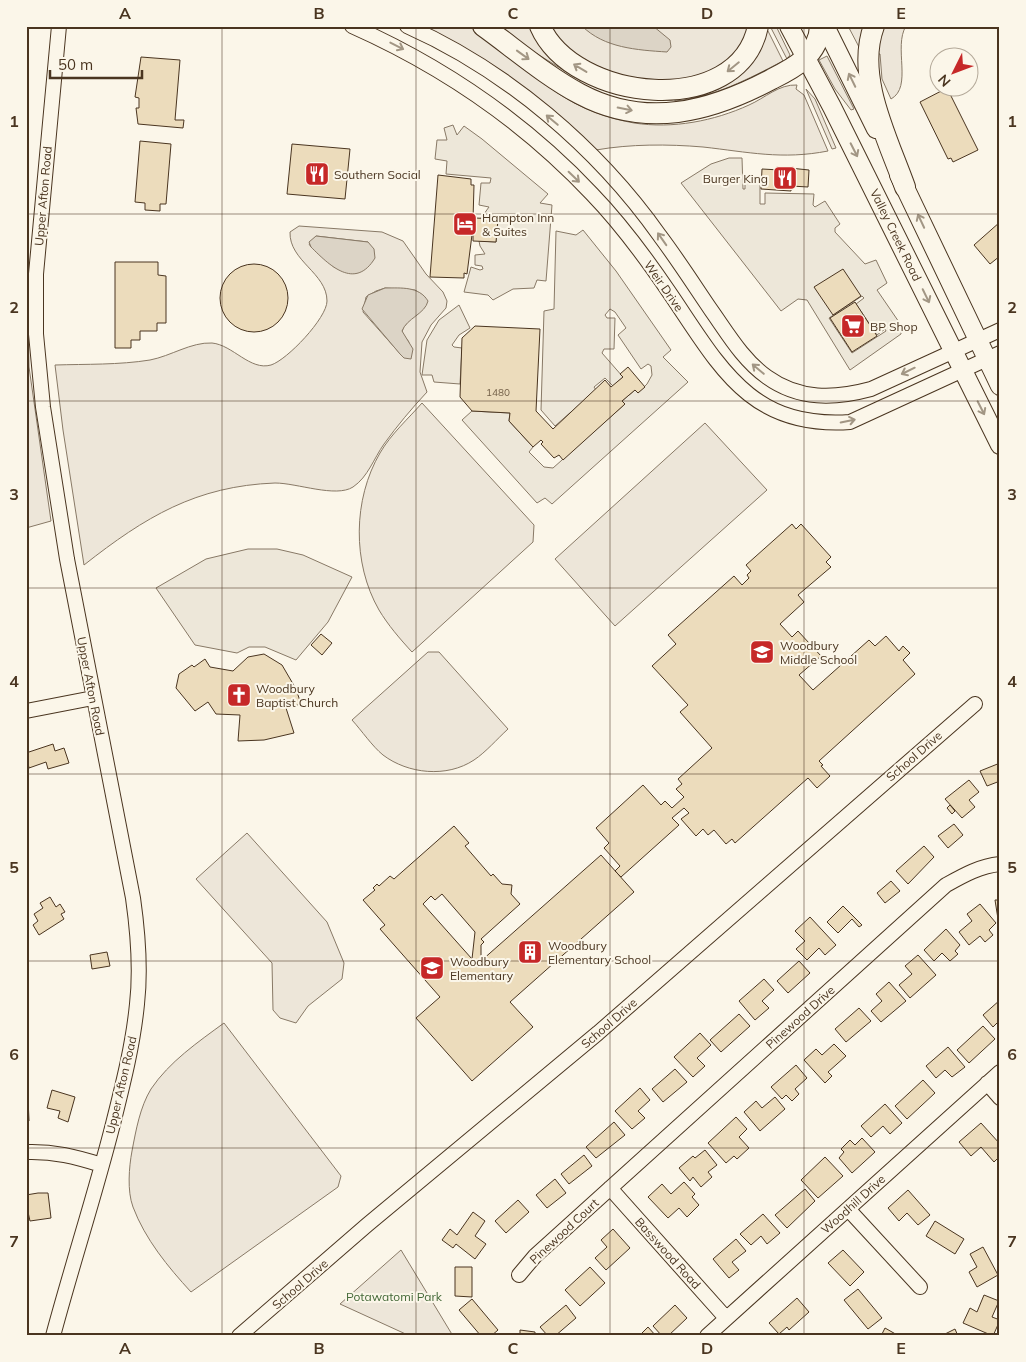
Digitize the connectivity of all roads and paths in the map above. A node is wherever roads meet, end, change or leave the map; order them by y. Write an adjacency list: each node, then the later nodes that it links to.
1 (59, 26): 20 (street, Upper Afton Road)
2 (352, 26): 17 (street, Weir Drive, one-way to 17)
3 (407, 26): 15 (street, Weir Drive, one-way to 3)
4 (483, 26): 11 (highway, one-way to 11)
5 (540, 26): 6 (highway, one-way to 5)
6 (758, 26)
7 (789, 26): 11 (main road, Valley Creek Road)
8 (820, 26): 11 (highway)
9 (825, 26): 12 (main road, one-way to 9)
10 (874, 26): 12 (highway)
11 (806, 57): 15 (main road, Valley Creek Road, one-way to 15)
12 (905, 186): 14 (main road, one-way to 12)
13 (1000, 330): 14 (street, Weir Drive)
14 (977, 341): 15 (street, Weir Drive); 16 (main road)
15 (953, 351): 17 (main road, Valley Creek Road)
16 (993, 356): 17 (street, Weir Drive); 18 (main road)
17 (962, 370): 19 (main road, Valley Creek Road, one-way to 19)
18 (1000, 386)
19 (1000, 445)
20 (93, 698): 22 (street); 28 (street, Upper Afton Road)
21 (975, 704): 35 (street, School Drive)
22 (26, 711)
23 (1000, 864): 29 (street, Pinewood Drive)
24 (1000, 1072): 25 (street, Woodhill Drive)
25 (987, 1084): 26 (street); 30 (street, Woodhill Drive)
26 (1000, 1098)
27 (26, 1152): 28 (street)
28 (102, 1165): 34 (street, Upper Afton Road)
29 (610, 1188): 31 (street, Pinewood Court); 33 (street, Basswood Road)
30 (848, 1209): 32 (street); 33 (street, Woodhill Drive)
31 (519, 1275)
32 (920, 1287)
33 (726, 1318): 36 (street, Woodhill Drive)
34 (53, 1336)
35 (239, 1336)
36 (706, 1336)

